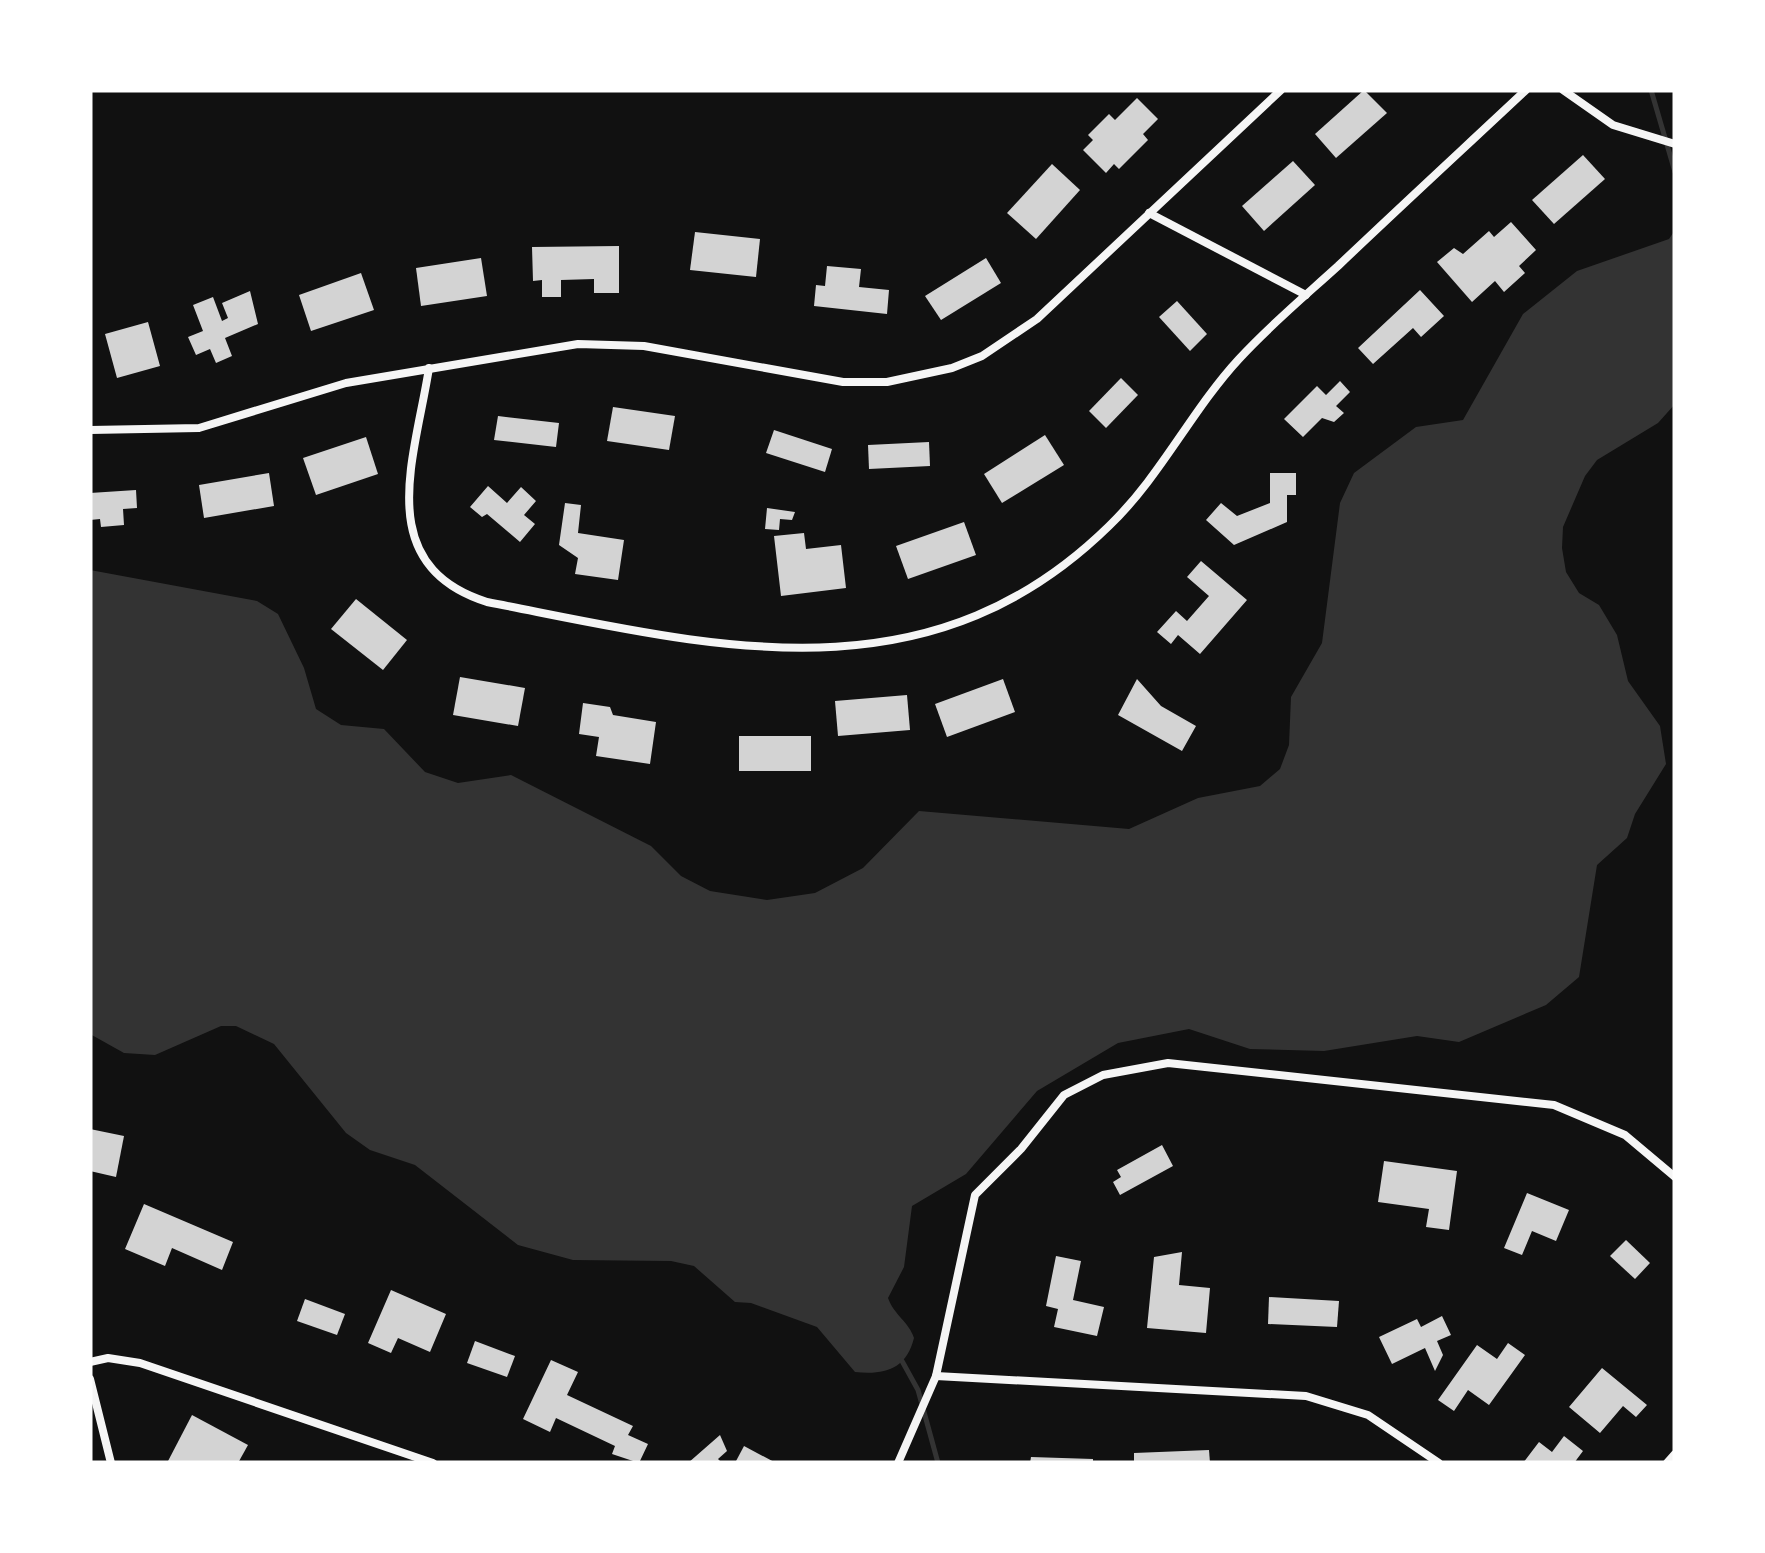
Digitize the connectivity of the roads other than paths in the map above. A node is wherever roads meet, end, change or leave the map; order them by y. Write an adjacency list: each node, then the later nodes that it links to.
1 (1281, 90): 5 (street)
2 (1526, 90): 6 (street)
3 (1563, 90): 4 (street)
4 (1675, 144)
5 (1149, 212): 6 (street); 7 (street)
6 (1306, 295): 7 (street)
7 (429, 368): 8 (street)
8 (90, 430)
9 (1675, 1178): 11 (street)
10 (90, 1362): 15 (street)
11 (936, 1376): 16 (street); 17 (street)
12 (90, 1379): 14 (street)
13 (1675, 1454): 18 (street)
14 (111, 1463)
15 (433, 1463)
16 (898, 1463)
17 (1439, 1463)
18 (1667, 1463)

